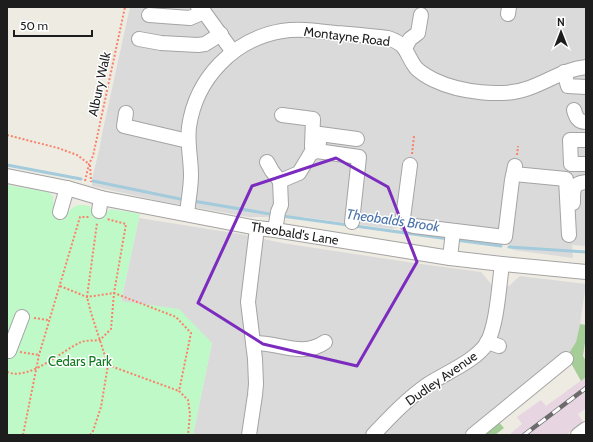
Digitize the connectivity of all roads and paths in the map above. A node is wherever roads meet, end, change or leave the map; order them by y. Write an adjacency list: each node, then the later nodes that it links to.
1 (125, 7): 23 (path, Albury Walk)
2 (202, 9): 3 (street); 5 (street)
3 (149, 15)
4 (421, 15): 7 (street)
5 (221, 34): 6 (street); 8 (street)
6 (139, 40)
7 (405, 48): 8 (street, Montayne Road); 10 (street, Montayne Road)
8 (233, 52): 20 (street, Montayne Road)
9 (586, 67): 10 (street, Montayne Road)
10 (564, 72): 11 (street)
11 (586, 87)
12 (574, 110): 15 (street)
13 (126, 113): 20 (street)
14 (282, 115): 21 (street)
15 (586, 122)
16 (7, 135): 23 (path)
17 (414, 136): 25 (path)
18 (357, 139): 21 (street)
19 (586, 140): 24 (street)
20 (188, 141): 34 (street, Montayne Road)
21 (314, 152): 29 (street); 38 (street)
22 (267, 162): 29 (street)
23 (89, 164): 30 (path, Albury Walk); 31 (path, Albury Walk)
24 (586, 164)
25 (410, 165): 40 (street)
26 (565, 165): 28 (street)
27 (7, 176): 33 (street, Theobald's Lane)
28 (566, 179): 32 (street); 40 (street)
29 (280, 181): 37 (street)
30 (85, 182)
31 (91, 182)
32 (586, 182)
33 (67, 188): 35 (street, Theobald's Lane); 36 (street)
34 (188, 204): 35 (street, Theobald's Lane); 39 (street, Theobald's Lane)
35 (99, 209): 43 (path); 44 (path); 45 (path)
36 (60, 212)
37 (277, 220): 39 (street, Theobald's Lane); 40 (street, Theobald's Lane)
38 (352, 222)
39 (258, 228): 50 (street)
40 (451, 243): 41 (street, Theobald's Lane)
41 (502, 264): 42 (street, Theobald's Lane); 63 (street, Dudley Avenue)
42 (586, 272)
43 (60, 286): 45 (path); 47 (path)
44 (114, 293): 45 (path); 48 (path); 57 (path)
45 (87, 297): 48 (path)
46 (22, 317): 47 (path); 51 (street)
47 (48, 320): 52 (path)
48 (100, 340): 54 (path); 55 (path)
49 (325, 342): 50 (street)
50 (253, 343): 62 (street)
51 (10, 351): 52 (path)
52 (39, 355): 55 (path)
53 (566, 359): 64 (street)
54 (108, 365): 57 (path); 60 (path)
55 (36, 368): 56 (path); 59 (path)
56 (7, 372)
57 (179, 391): 61 (path)
58 (586, 429): 65 (street)
59 (23, 435)
60 (90, 435)
61 (188, 435)
62 (249, 435)
63 (373, 435)
64 (474, 435)
65 (578, 435)

